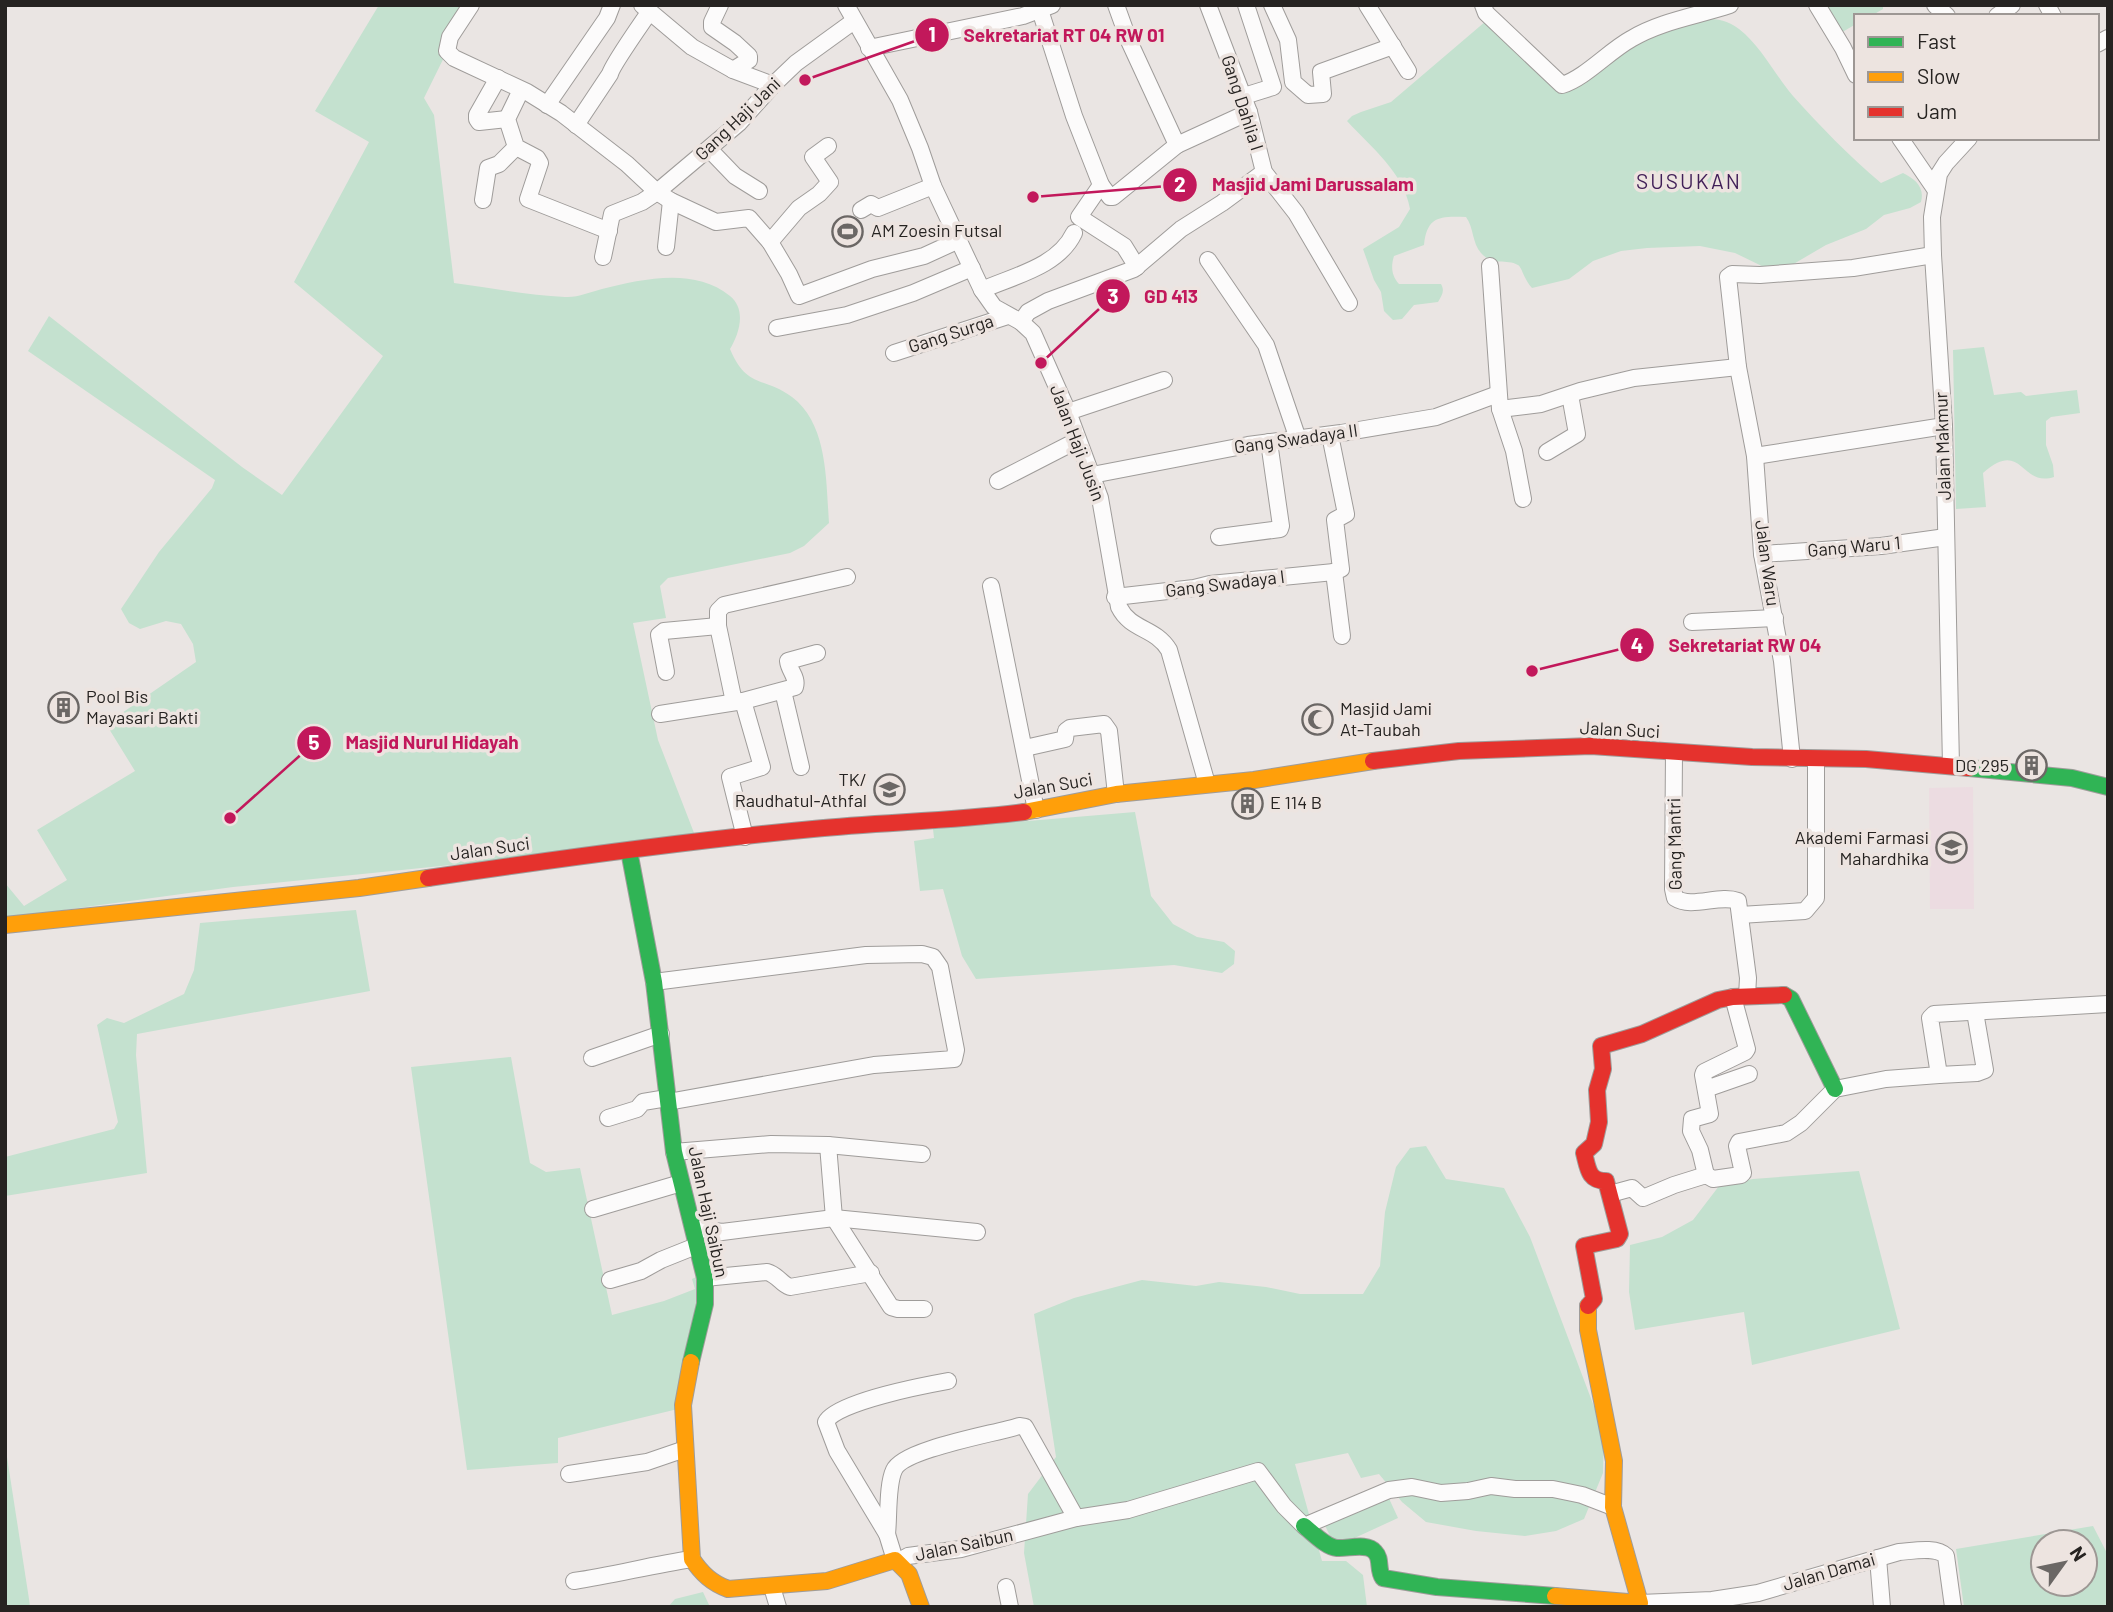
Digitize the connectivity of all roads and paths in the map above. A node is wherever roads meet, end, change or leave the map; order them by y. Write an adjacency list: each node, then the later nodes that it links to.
1 (471, 5): 21 (street)
2 (612, 5): 25 (street)
3 (720, 5): 18 (street)
4 (846, 5): 15 (street, Jalan Haji Jusin)
5 (1116, 5): 31 (street)
6 (1208, 5): 24 (street, Gang Dahlia I)
7 (1246, 5): 24 (street)
8 (1272, 5): 16 (street)
9 (1367, 5): 16 (street)
10 (1483, 5): 11 (street)
11 (1730, 5)
12 (1817, 5): 20 (street)
13 (1046, 7): 17 (street); 36 (street)
14 (646, 8): 18 (street); 28 (street)
15 (854, 21): 17 (street, Jalan Haji Jusin); 22 (street, Gang Haji Jani)
16 (1392, 46): 19 (street)
17 (869, 48): 37 (street, Jalan Haji Jusin)
18 (733, 70): 22 (street)
19 (1408, 71)
20 (1854, 71)
21 (498, 78): 23 (street); 27 (street)
22 (773, 85): 34 (street, Gang Haji Jani)
23 (521, 90): 25 (street); 27 (street)
24 (1244, 96): 26 (street, Gang Dahlia I)
25 (547, 105): 28 (street)
26 (1249, 112): 31 (street); 35 (street, Gang Dahlia I)
27 (507, 119): 33 (street)
28 (576, 125): 40 (street)
29 (1901, 140): 38 (street)
30 (1967, 140): 38 (street, Jalan Makmur)
31 (1177, 145): 36 (street)
32 (828, 146): 46 (street)
33 (516, 147): 41 (street); 43 (street)
34 (709, 149): 39 (street); 40 (street, Gang Haji Jani)
35 (1264, 172): 52 (street, Gang Surga); 55 (street, Gang Dahlia I)
36 (1101, 185): 52 (street)
37 (933, 186): 42 (street); 45 (street, Jalan Haji Jusin)
38 (1935, 189): 48 (street, Jalan Makmur)
39 (759, 191)
40 (664, 196): 43 (street, Gang Haji Jani); 46 (street); 47 (street)
41 (483, 200)
42 (861, 210)
43 (609, 231): 49 (street)
44 (1074, 233): 54 (street)
45 (959, 240): 46 (street); 53 (street, Jalan Haji Jusin)
46 (770, 242)
47 (666, 247)
48 (1933, 255): 59 (street, Jalan Waru); 64 (street, Jalan Makmur)
49 (603, 257)
50 (1209, 260): 66 (street)
51 (1490, 266): 62 (street)
52 (1137, 267): 56 (street, Gang Surga)
53 (972, 268): 54 (street, Jalan Haji Jusin); 57 (street)
54 (982, 290): 56 (street, Jalan Haji Jusin)
55 (1349, 303)
56 (1014, 319): 58 (street, Gang Surga); 63 (street, Jalan Haji Jusin)
57 (777, 328)
58 (894, 353)
59 (1738, 367): 61 (street, Gang Swadaya II); 70 (street, Jalan Waru)
60 (1164, 380): 63 (street)
61 (1570, 395): 62 (street, Gang Swadaya II); 69 (street)
62 (1499, 401): 65 (street, Gang Swadaya II); 73 (street)
63 (1068, 412): 67 (street, Jalan Haji Jusin)
64 (1944, 426): 70 (street); 75 (street, Jalan Makmur)
65 (1330, 435): 66 (street, Gang Swadaya II); 77 (street)
66 (1298, 439): 68 (street, Gang Swadaya II)
67 (1078, 440): 71 (street, Jalan Haji Jusin); 72 (street)
68 (1269, 442): 71 (street, Gang Swadaya II); 74 (street)
69 (1547, 452)
70 (1755, 456): 76 (street, Jalan Waru)
71 (1092, 475): 80 (street, Jalan Haji Jusin)
72 (998, 481)
73 (1523, 499)
74 (1219, 537)
75 (1946, 537): 76 (street, Gang Waru 1); 94 (street, Jalan Makmur)
76 (1762, 554): 81 (street, Jalan Waru)
77 (1334, 572): 80 (street, Gang Swadaya I); 84 (street)
78 (847, 577): 83 (street)
79 (991, 586): 90 (street)
80 (1115, 597): 96 (street, Jalan Haji Jusin)
81 (1775, 618): 82 (street); 92 (street, Jalan Waru)
82 (1692, 622)
83 (718, 626): 86 (street); 88 (street)
84 (1342, 636)
85 (817, 653): 87 (street)
86 (666, 672)
87 (783, 691): 88 (street); 95 (street)
88 (739, 701): 89 (street); 100 (street)
89 (660, 714)
90 (1024, 748): 98 (street); 99 (street)
91 (1674, 752): 92 (street, Jalan Suci); 96 (street, Jalan Suci); 102 (street, Gang Mantri)
92 (1792, 759): 93 (street, Jalan Suci)
93 (1816, 759): 94 (street, Jalan Suci); 102 (street)
94 (1951, 766): 97 (street, Jalan Suci)
95 (800, 767)
96 (1208, 784): 98 (street, Jalan Suci)
97 (2108, 787)
98 (1116, 794): 99 (street, Jalan Suci)
99 (1037, 810): 100 (street, Jalan Suci)
100 (745, 837): 101 (street, Jalan Suci)
101 (629, 851): 103 (street, Jalan Suci); 104 (street, Jalan Haji Saibun)
102 (1740, 915): 105 (street)
103 (5, 925)
104 (654, 982): 108 (street, Jalan Haji Saibun); 114 (street)
105 (1740, 996): 112 (street); 113 (street); 121 (street)
106 (2108, 1004): 107 (street)
107 (1975, 1012): 111 (street); 111 (street)
108 (661, 1034): 109 (street); 114 (street, Jalan Haji Saibun)
109 (592, 1058)
110 (1749, 1074): 112 (street)
111 (1940, 1075): 113 (street)
112 (1706, 1088): 119 (street)
113 (1835, 1090): 119 (street)
114 (667, 1100): 115 (street); 117 (street, Jalan Haji Saibun)
115 (608, 1118)
116 (828, 1145): 117 (street); 118 (street); 123 (street)
117 (674, 1152): 120 (street, Jalan Haji Saibun)
118 (922, 1154)
119 (1706, 1175): 121 (street)
120 (681, 1183): 122 (street); 124 (street, Jalan Haji Saibun)
121 (1610, 1194): 134 (street)
122 (593, 1209)
123 (834, 1218): 124 (street); 125 (street); 127 (street)
124 (694, 1228): 126 (street, Jalan Haji Saibun)
125 (977, 1232)
126 (696, 1246): 128 (street, Jalan Haji Saibun); 129 (street)
127 (871, 1273): 128 (street); 130 (street)
128 (705, 1278): 132 (street, Jalan Haji Saibun)
129 (610, 1280)
130 (924, 1309)
131 (948, 1381): 137 (street)
132 (685, 1449): 133 (street); 139 (street, Jalan Haji Saibun)
133 (569, 1474)
134 (1613, 1507): 136 (street); 145 (street)
135 (1076, 1518): 136 (street, Jalan Saibun); 137 (street); 140 (street, Jalan Saibun)
136 (1304, 1526): 145 (street)
137 (887, 1534): 140 (street)
138 (1878, 1558): 144 (street, Jalan Damai); 149 (street); 150 (street, Jalan Damai)
139 (692, 1559): 141 (street); 142 (street)
140 (897, 1561): 142 (street); 147 (street)
141 (574, 1581)
142 (772, 1587): 146 (street)
143 (1006, 1587): 148 (street)
144 (1713, 1604): 145 (street, Jalan Damai)
145 (1640, 1605)
146 (778, 1607)
147 (921, 1607)
148 (1010, 1607)
149 (1882, 1607)
150 (1953, 1607)

